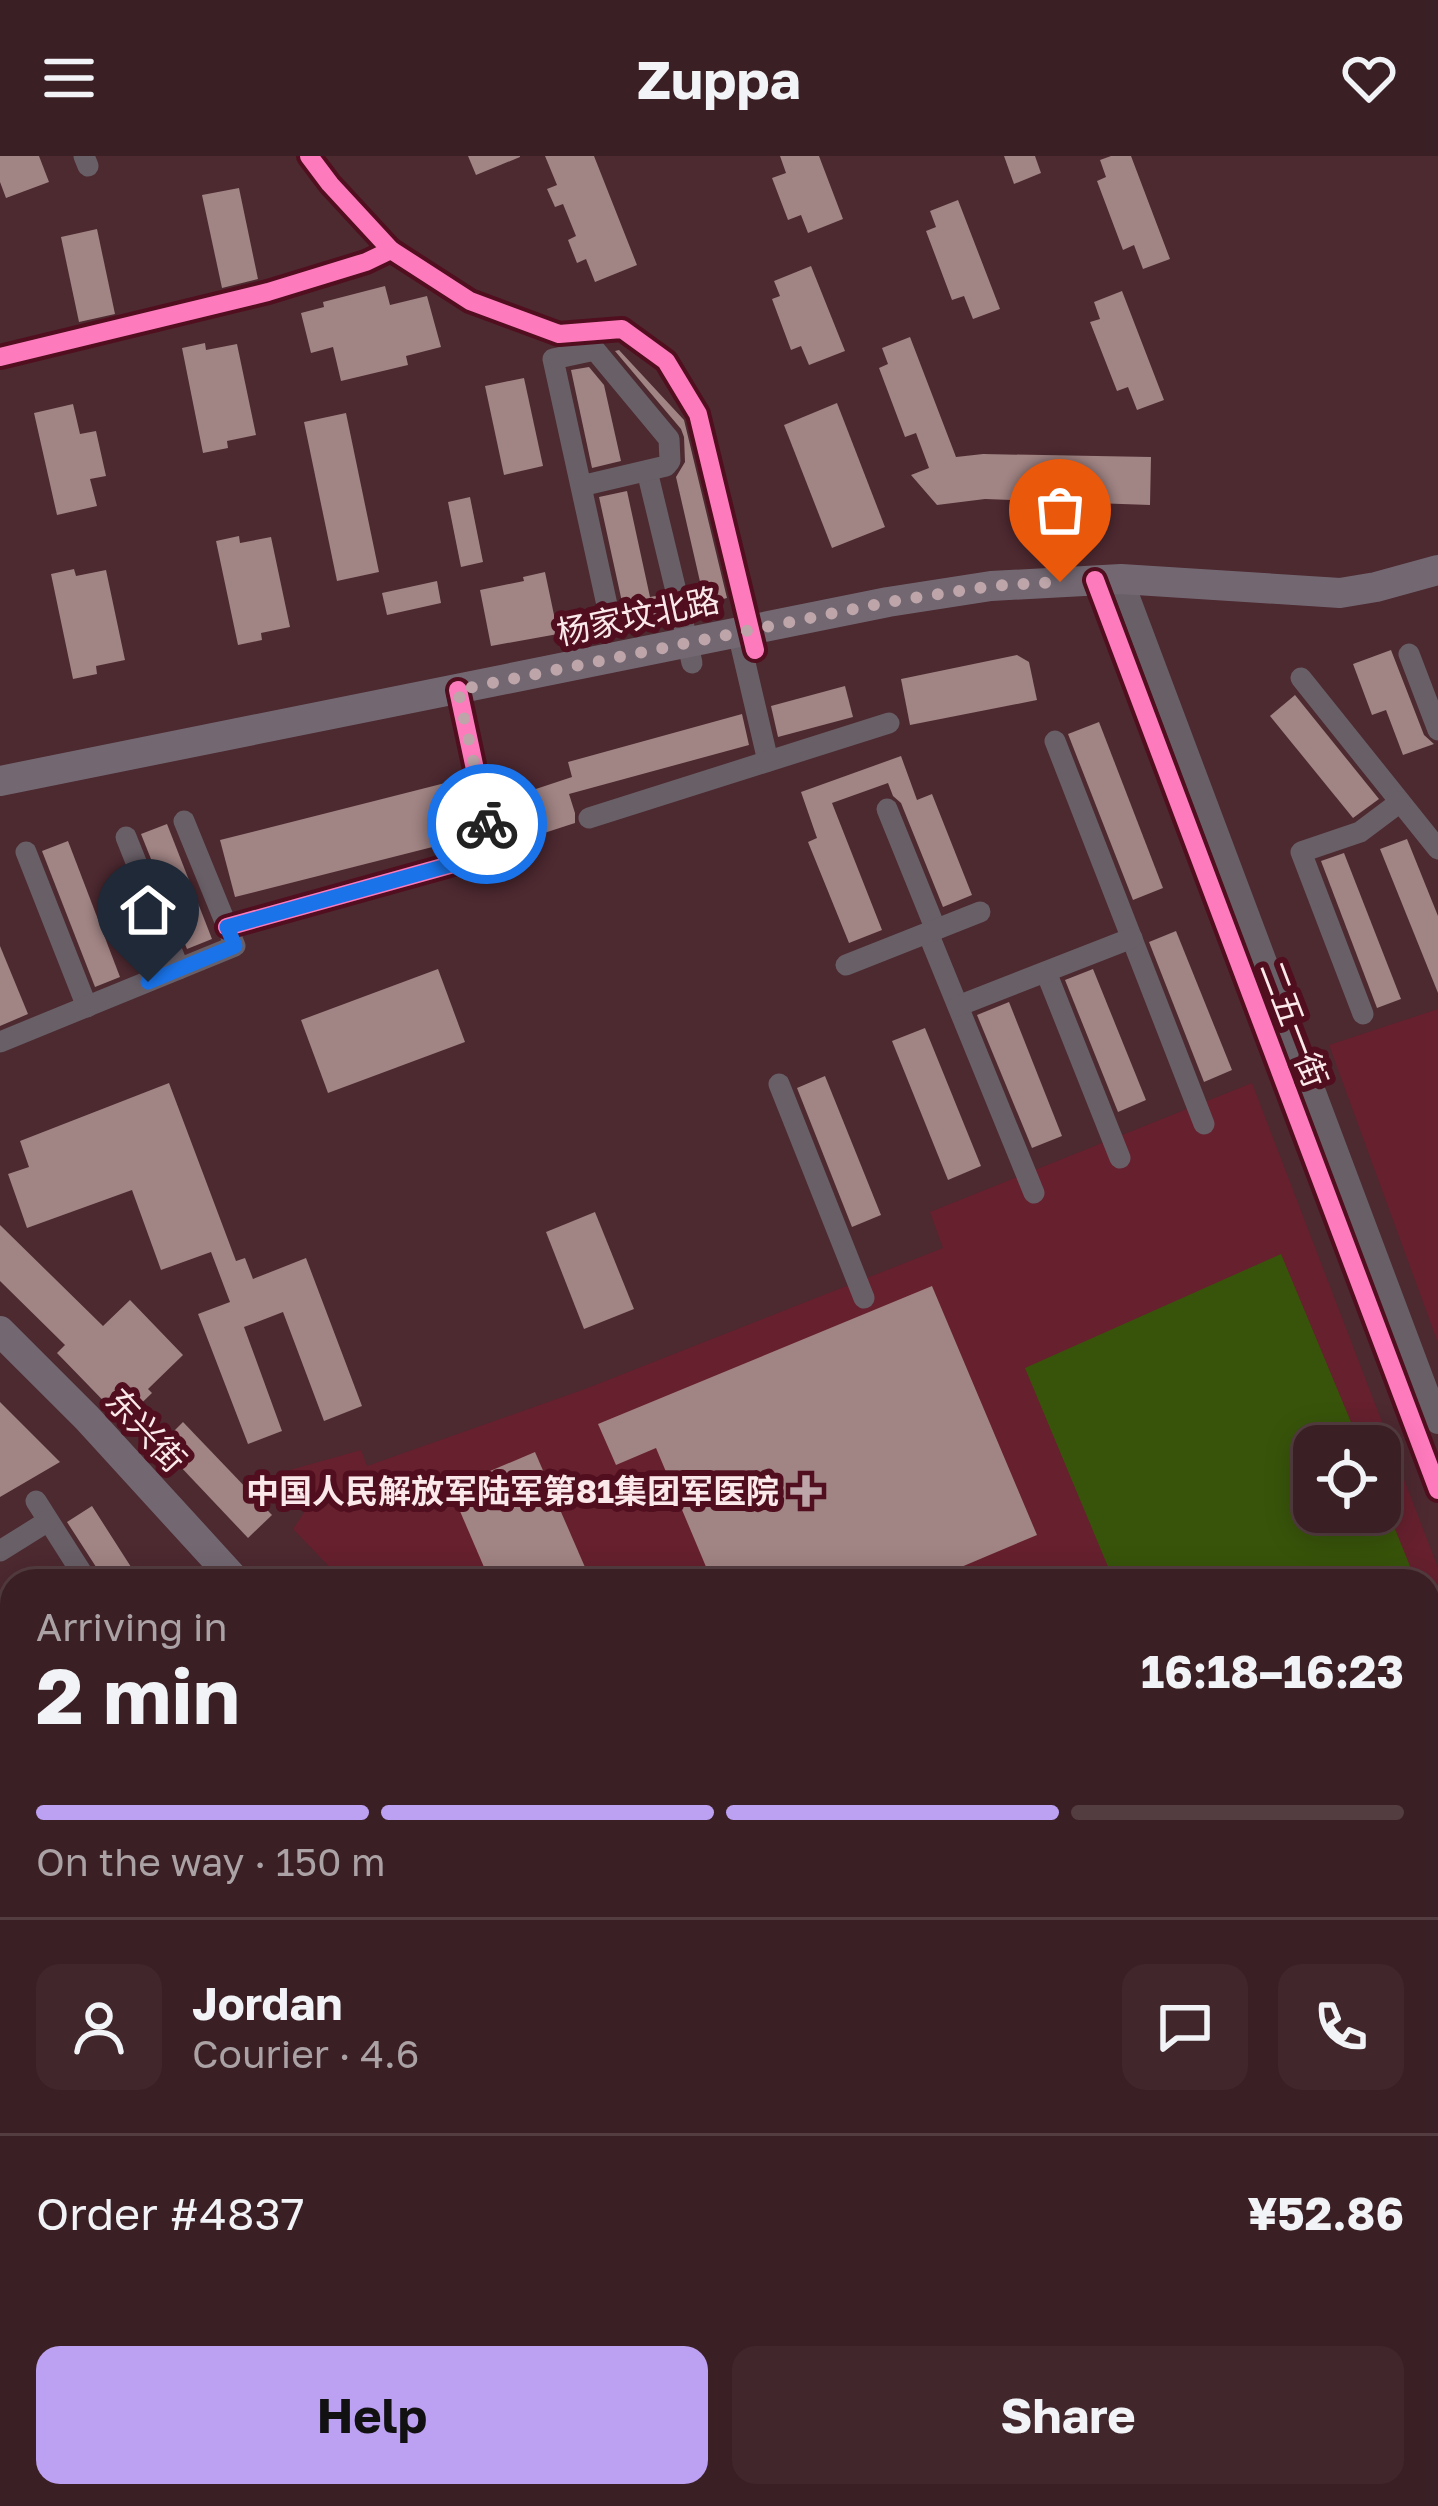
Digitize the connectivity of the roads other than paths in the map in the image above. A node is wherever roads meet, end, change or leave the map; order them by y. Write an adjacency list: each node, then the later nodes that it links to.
1 (309, 156): 2 (street)
2 (391, 250): 3 (street); 10 (street)
3 (0, 357)
4 (647, 471): 5 (street); 5 (street); 11 (street)
5 (581, 486): 9 (street)
6 (1438, 570): 8 (main road, 杨家坟北路)
7 (1438, 588): 8 (main road, 杨家坟北路)
8 (1111, 590): 10 (main road, 杨家坟北路); 40 (street, 二五一街)
9 (607, 605)
10 (746, 641): 11 (main road, 杨家坟北路); 18 (street)
11 (690, 653): 14 (main road, 杨家坟北路)
12 (1409, 654): 16 (street)
13 (1300, 678): 21 (street)
14 (460, 700): 19 (main road, 杨家坟北路); 20 (main road, 杨家坟北路); 29 (street)
15 (890, 723): 18 (street)
16 (1438, 730)
17 (1055, 741): 31 (street)
18 (768, 761): 23 (street)
19 (0, 781)
20 (0, 802)
21 (1400, 802): 26 (street); 37 (street)
22 (887, 809): 30 (street)
23 (589, 818)
24 (184, 821): 29 (street)
25 (126, 837): 33 (street)
26 (1438, 849)
27 (26, 852): 36 (street)
28 (980, 912): 30 (street)
29 (227, 927): 33 (street)
30 (932, 931): 32 (street); 35 (street)
31 (1132, 938): 34 (street); 41 (street)
32 (846, 964)
33 (179, 969): 36 (street)
34 (1046, 972): 35 (street); 42 (street)
35 (958, 1006): 43 (street)
36 (87, 1007): 38 (street)
37 (1364, 1014)
38 (0, 1042)
39 (779, 1084): 44 (street)
40 (1298, 1086): 47 (street, 二五一街); 48 (street, 二五一街)
41 (1204, 1124)
42 (1120, 1158)
43 (1034, 1193)
44 (864, 1298)
45 (0, 1331): 54 (main road, 东兴街)
46 (0, 1356): 53 (main road, 东兴街)
47 (1438, 1421)
48 (1438, 1490)
49 (36, 1501): 50 (street)
50 (48, 1521): 51 (street); 52 (street)
51 (0, 1551)
52 (78, 1569)
53 (202, 1569)
54 (225, 1569)

